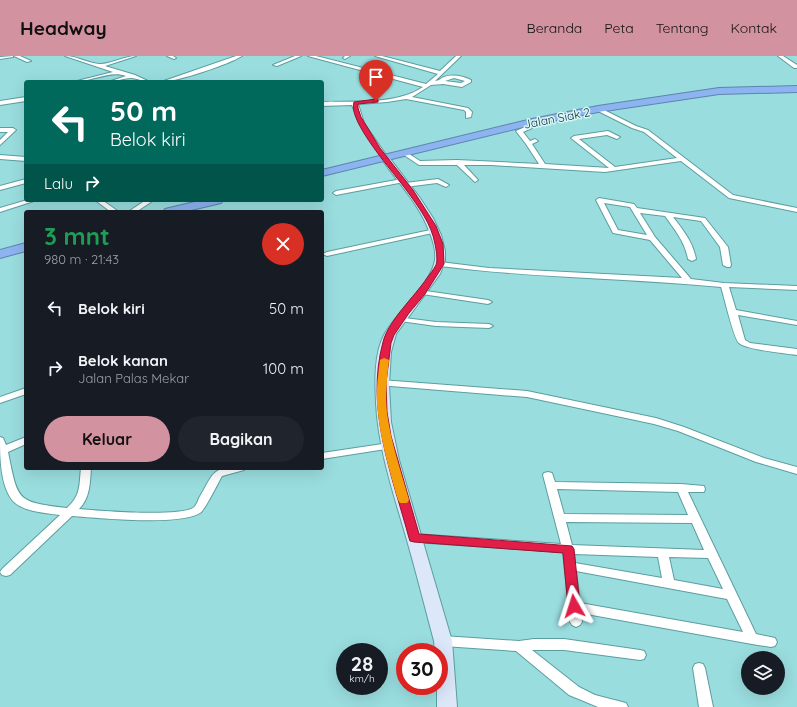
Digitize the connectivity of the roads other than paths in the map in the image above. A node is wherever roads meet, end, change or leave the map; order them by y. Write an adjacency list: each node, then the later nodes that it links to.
1 (10, 56): 11 (street)
2 (16, 56): 13 (street)
3 (67, 56): 16 (street)
4 (134, 56): 16 (street)
5 (240, 56): 24 (street)
6 (299, 56): 15 (street)
7 (310, 56): 26 (street)
8 (377, 56): 19 (street)
9 (458, 56): 19 (street)
10 (780, 56): 14 (street)
11 (0, 58)
12 (797, 60): 14 (street)
13 (29, 61)
14 (788, 61): 17 (street)
15 (275, 65)
16 (101, 66): 18 (street)
17 (795, 66)
18 (119, 72): 20 (street); 21 (street)
19 (440, 73): 26 (street)
20 (132, 76): 22 (street); 23 (street)
21 (85, 80)
22 (119, 80)
23 (142, 80)
24 (171, 80)
25 (439, 83): 25 (street); 26 (street)
26 (427, 85): 28 (street)
27 (797, 89): 33 (highway, Jalan Siak 2)
28 (404, 97): 31 (street); 34 (street)
29 (24, 98): 30 (street)
30 (0, 103)
31 (356, 103): 32 (street); 40 (street)
32 (324, 104)
33 (598, 109): 35 (highway, Jalan Siak 2); 43 (street)
34 (468, 117)
35 (525, 124): 39 (highway, Jalan Siak 2); 45 (street)
36 (0, 130): 38 (street)
37 (617, 137): 46 (street)
38 (0, 143)
39 (404, 153): 40 (highway, Jalan Siak 2); 44 (street)
40 (384, 158): 47 (highway, Jalan Siak 2); 50 (main road)
41 (2, 159): 42 (street)
42 (24, 159)
43 (682, 159): 46 (street); 63 (street)
44 (457, 162): 45 (street); 48 (street)
45 (543, 166): 46 (street)
46 (613, 168)
47 (324, 173)
48 (475, 180)
49 (24, 182): 52 (street)
50 (404, 183): 51 (street); 53 (street); 65 (main road)
51 (446, 185)
52 (0, 188)
53 (336, 193)
54 (27, 202): 58 (street)
55 (101, 202): 59 (street)
56 (148, 202): 60 (street)
57 (208, 202): 61 (highway)
58 (0, 210)
59 (113, 210)
60 (134, 210)
61 (177, 210)
62 (635, 210): 64 (street); 66 (street); 66 (street)
63 (797, 210)
64 (667, 214): 70 (street); 72 (street)
65 (435, 231): 69 (street); 71 (main road)
66 (652, 238): 73 (street)
67 (24, 248): 68 (highway)
68 (0, 254)
69 (327, 254)
70 (692, 259)
71 (440, 264): 73 (street); 76 (main road)
72 (728, 266)
73 (688, 281): 74 (street)
74 (724, 285): 75 (street); 78 (street)
75 (797, 288)
76 (422, 292): 77 (street); 79 (main road)
77 (488, 302)
78 (733, 312): 80 (street); 82 (street)
79 (400, 319): 81 (street); 83 (main road)
80 (797, 323)
81 (489, 326)
82 (797, 352)
83 (382, 383): 88 (main road); 93 (street)
84 (24, 392): 85 (street)
85 (0, 400)
86 (24, 440): 87 (street)
87 (2, 445): 90 (street)
88 (389, 446): 89 (street); 100 (main road)
89 (324, 456)
90 (2, 463): 94 (street)
91 (86, 470): 97 (street)
92 (225, 470): 97 (street)
93 (797, 471)
94 (4, 487): 97 (street)
95 (681, 488): 96 (street); 98 (street); 99 (street)
96 (700, 489)
97 (70, 513): 105 (street)
98 (560, 518): 99 (street); 101 (street)
99 (695, 519): 103 (street)
100 (414, 538): 101 (street); 111 (main road)
101 (568, 549): 102 (street); 104 (street)
102 (663, 553): 103 (street); 106 (street)
103 (711, 554): 107 (street)
104 (570, 566): 106 (street); 108 (street)
105 (6, 572)
106 (669, 584): 107 (street)
107 (731, 595): 110 (street)
108 (574, 606): 109 (street); 110 (street)
109 (576, 622)
110 (752, 639): 112 (street)
111 (443, 641): 113 (street); 116 (main road)
112 (771, 642)
113 (519, 646): 114 (street); 117 (street)
114 (640, 655)
115 (699, 668): 118 (street)
116 (447, 707)
117 (621, 707)
118 (706, 707)

